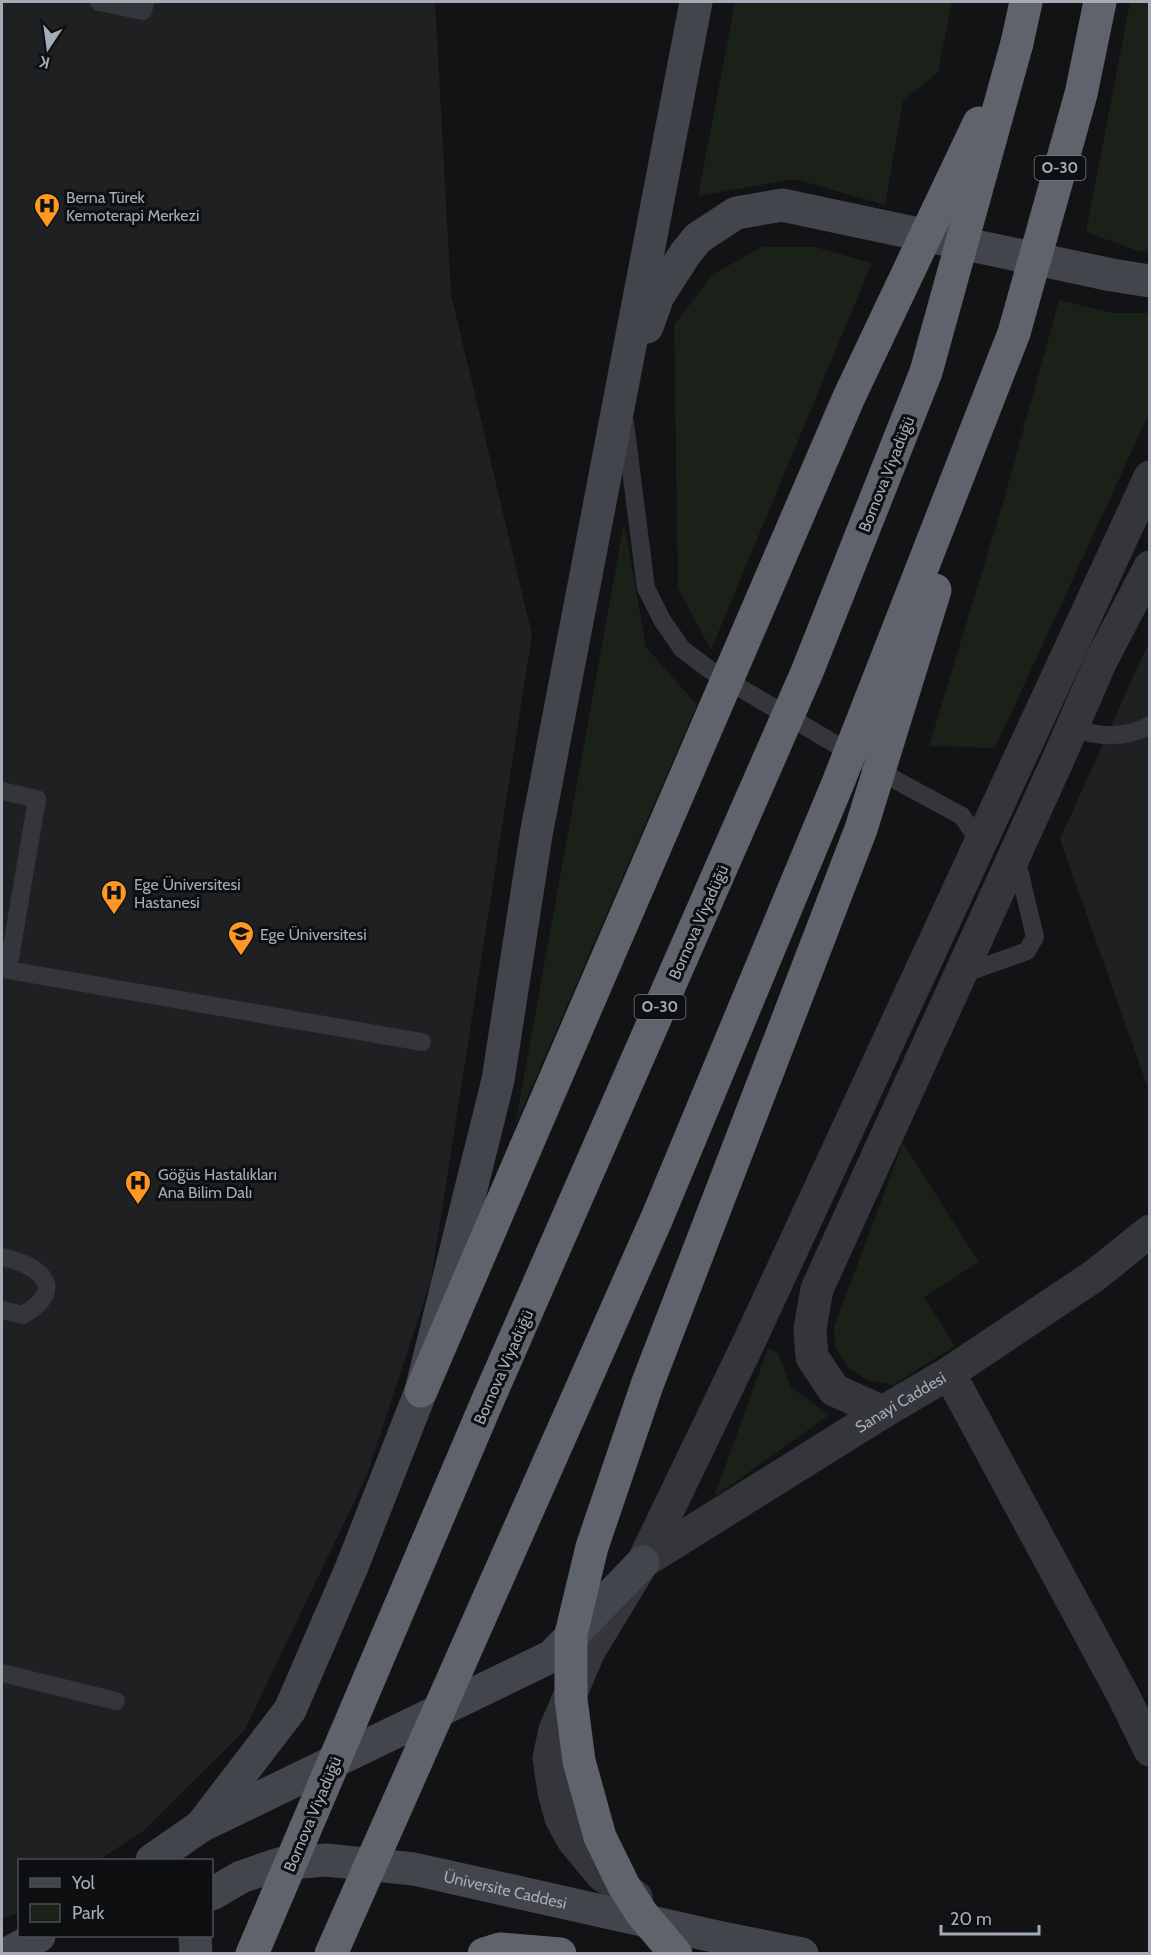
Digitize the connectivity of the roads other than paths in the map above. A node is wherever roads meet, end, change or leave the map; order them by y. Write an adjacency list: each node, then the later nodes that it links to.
1 (99, 2): 2 (lane)
2 (145, 2)
3 (696, 2): 9 (main road)
4 (1026, 2): 6 (highway, Bornova Viyadüğü / O-30)
5 (1100, 2): 8 (highway, O-30, bridge)
6 (1017, 43): 23 (highway, bridge); 37 (highway, Bornova Viyadüğü / O-30, bridge)
7 (1149, 281): 9 (main road)
8 (1014, 333): 38 (highway, O-30, bridge); 41 (highway, O-30, bridge)
9 (621, 394): 15 (lane); 23 (main road)
10 (1149, 477): 15 (street)
11 (1149, 567): 13 (street)
12 (1149, 725): 13 (lane)
13 (1072, 728): 16 (street)
14 (2, 790): 18 (lane)
15 (980, 843): 25 (street)
16 (1015, 853): 17 (street); 17 (lane)
17 (960, 975): 24 (street)
18 (422, 1042)
19 (1149, 1231): 22 (street, Sanayi Caddesi)
20 (2, 1257): 21 (lane)
21 (2, 1310)
22 (949, 1373): 24 (street, Sanayi Caddesi); 28 (street)
23 (421, 1391): 29 (main road)
24 (883, 1412): 25 (street, Sanayi Caddesi)
25 (643, 1562): 29 (main road); 32 (street)
26 (2, 1673): 27 (lane)
27 (116, 1701)
28 (1149, 1750)
29 (201, 1826): 30 (main road)
30 (153, 1859)
31 (213, 1893): 32 (main road, Üniversite Caddesi)
32 (709, 1935): 42 (main road, Üniversite Caddesi)
33 (35, 1937): 35 (main road)
34 (195, 1937): 36 (main road)
35 (7, 1953)
36 (196, 1953)
37 (252, 1953)
38 (332, 1953)
39 (484, 1953): 40 (highway)
40 (560, 1953)
41 (676, 1953)
42 (802, 1953)

